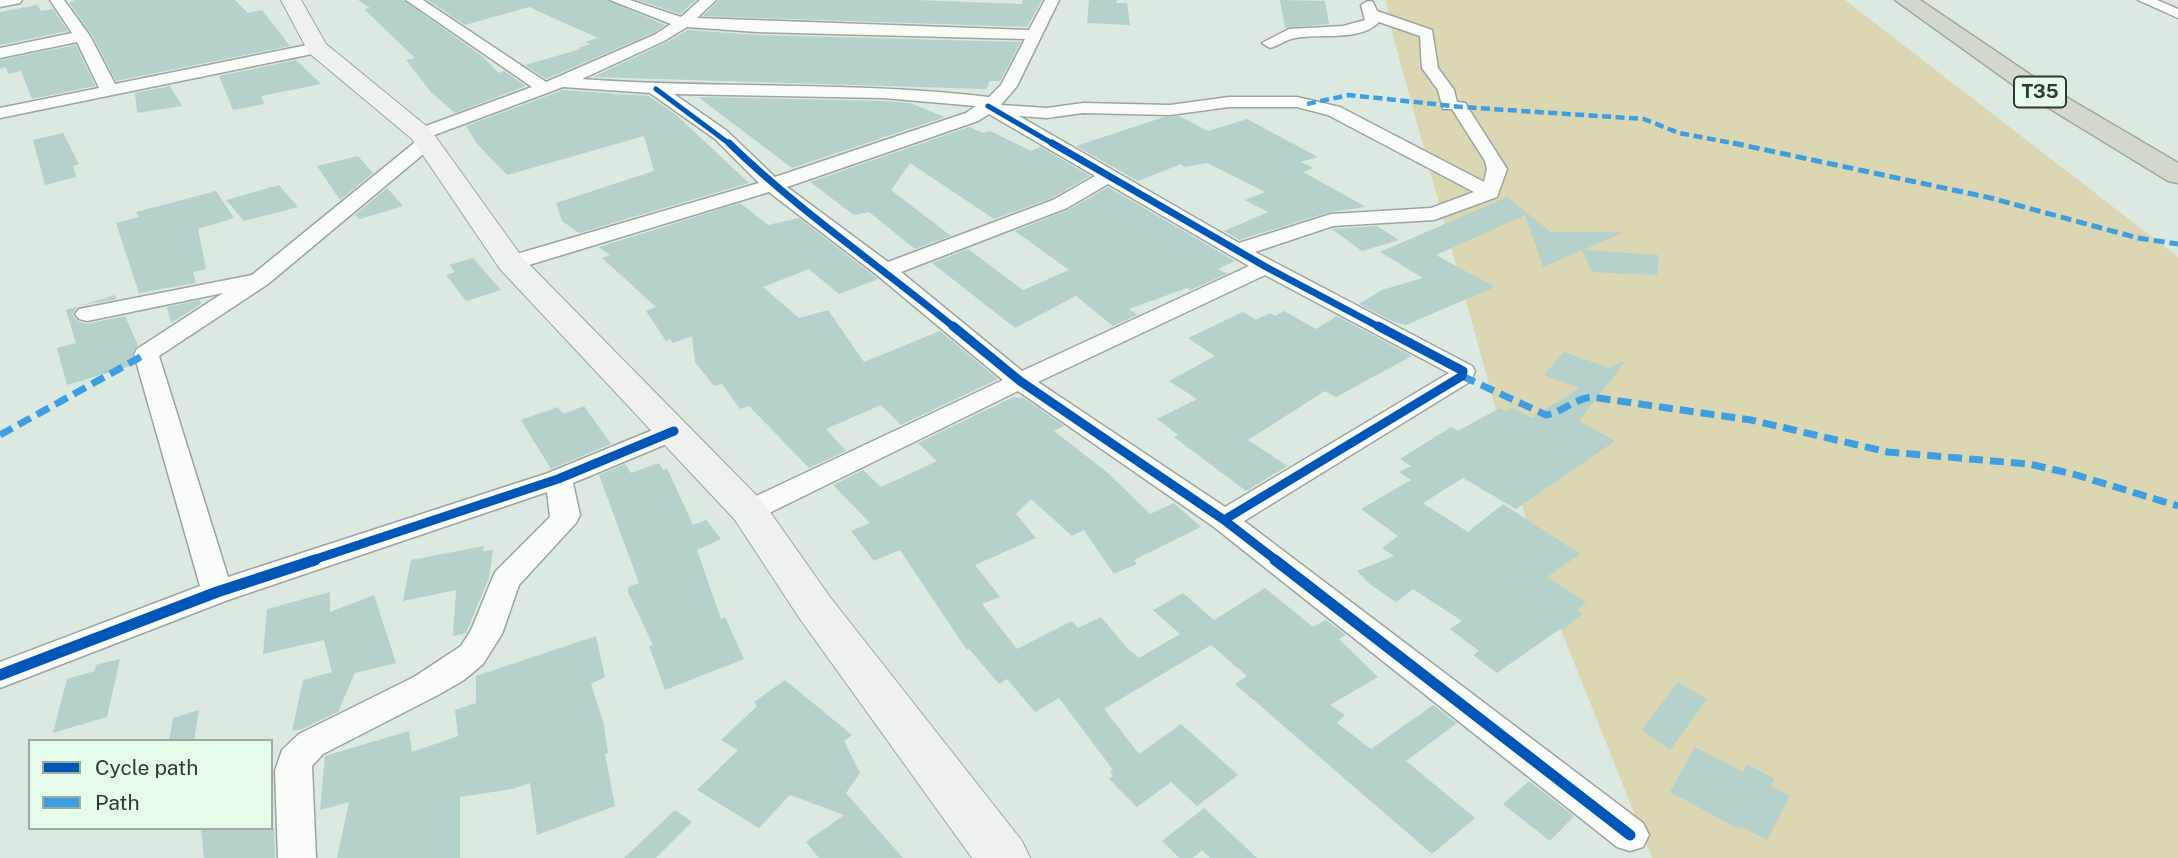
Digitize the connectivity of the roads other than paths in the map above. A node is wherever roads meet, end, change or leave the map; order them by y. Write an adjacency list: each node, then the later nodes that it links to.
1 (15, 0): 10 (street)
2 (57, 0): 14 (street)
3 (291, 0): 17 (main road)
4 (413, 0): 20 (street)
5 (617, 0): 13 (street)
6 (709, 0): 13 (street)
7 (1052, 0): 15 (street)
8 (1906, 0): 27 (highway, T35)
9 (2145, 0): 12 (street)
10 (0, 3)
11 (1368, 7): 16 (street); 24 (street)
12 (2178, 14)
13 (684, 22): 15 (street); 19 (street)
14 (82, 36): 18 (street); 22 (street)
15 (1032, 36): 23 (street)
16 (1270, 43)
17 (317, 48): 22 (street); 26 (main road)
18 (0, 53)
19 (561, 82): 20 (street); 21 (street)
20 (544, 88): 26 (street)
21 (656, 89): 23 (street); 29 (street)
22 (109, 90): 25 (street)
23 (991, 106): 28 (street); 29 (street); 30 (street)
24 (1454, 106): 30 (street)
25 (0, 113)
26 (424, 138): 32 (main road); 35 (street)
27 (2178, 175)
28 (1108, 176): 31 (street); 34 (street)
29 (772, 185): 32 (street); 34 (street)
30 (1490, 193): 31 (street)
31 (1238, 250): 33 (street)
32 (511, 263): 38 (main road)
33 (1266, 267): 37 (street); 41 (street)
34 (885, 270): 37 (street)
35 (260, 279): 36 (street); 42 (street)
36 (87, 314)
37 (1020, 381): 40 (street); 41 (street)
38 (674, 431): 39 (street); 40 (main road)
39 (558, 479): 42 (street); 45 (street)
40 (749, 511): 46 (main road)
41 (1224, 520): 44 (street)
42 (217, 592): 43 (street)
43 (0, 675)
44 (1630, 835)
45 (298, 858)
46 (1003, 858)

